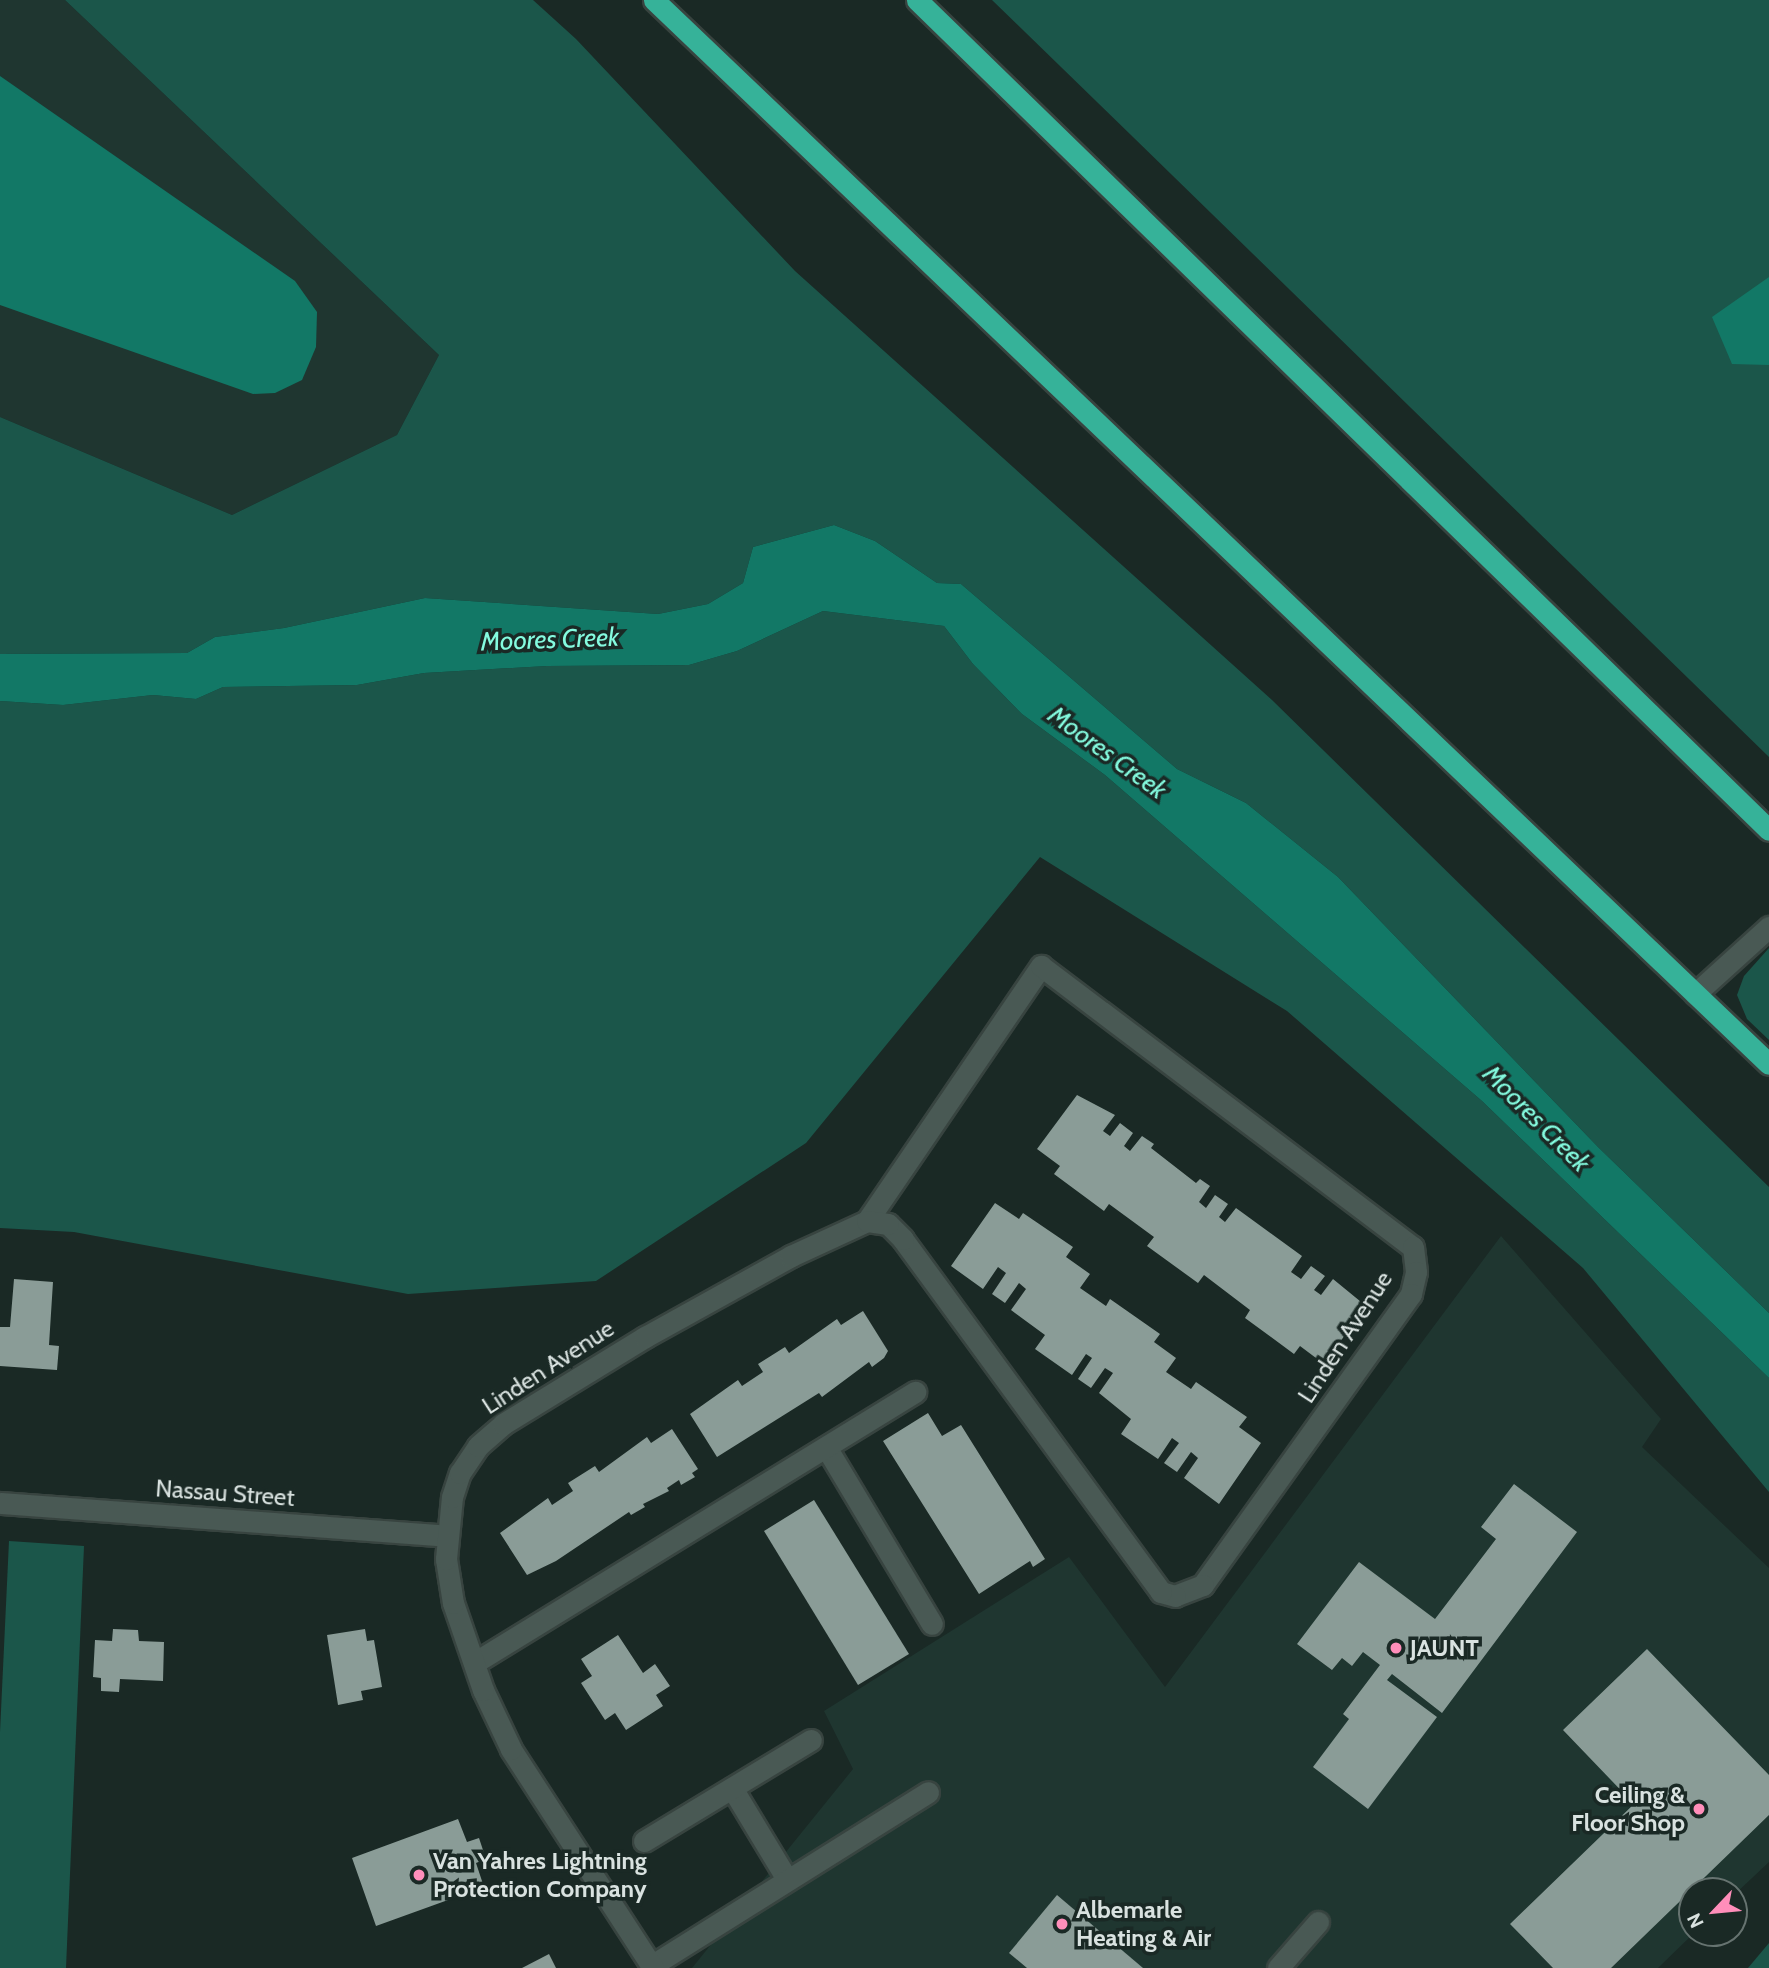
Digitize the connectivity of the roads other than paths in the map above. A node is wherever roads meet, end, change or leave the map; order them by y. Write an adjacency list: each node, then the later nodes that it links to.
1 (654, 0): 5 (highway)
2 (917, 0): 3 (highway)
3 (1769, 830)
4 (1769, 927): 5 (street)
5 (1695, 994): 6 (highway)
6 (1769, 1064)
7 (867, 1221): 7 (street, Linden Avenue); 11 (street, Linden Avenue)
8 (915, 1392): 9 (street)
9 (826, 1447): 12 (street); 13 (street)
10 (0, 1503): 11 (street, Nassau Street)
11 (447, 1536): 13 (street, Linden Avenue)
12 (932, 1624)
13 (474, 1663): 20 (street, Linden Avenue)
14 (811, 1740): 15 (street)
15 (732, 1788): 17 (street); 18 (street)
16 (928, 1793): 18 (street)
17 (644, 1841)
18 (787, 1879): 20 (street)
19 (1318, 1922): 21 (street)
20 (652, 1967)
21 (1278, 1968)

